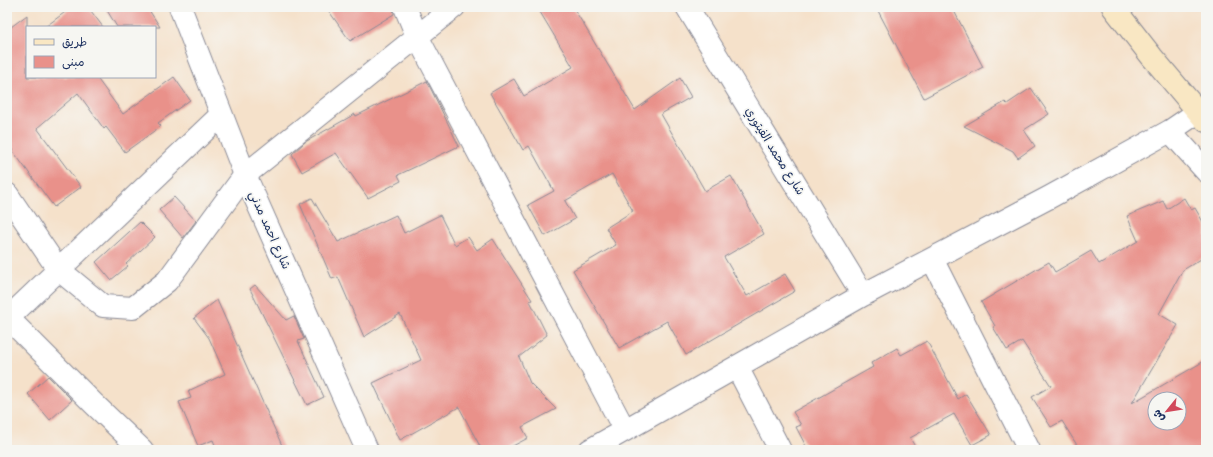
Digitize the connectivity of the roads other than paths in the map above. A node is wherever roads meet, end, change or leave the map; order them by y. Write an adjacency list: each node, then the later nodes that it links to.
1 (180, 7): 7 (street, شارع احمد مدني)
2 (405, 7): 6 (street)
3 (454, 7): 6 (street)
4 (687, 7): 15 (street, شارع محمد الفيتوري)
5 (1113, 7): 8 (main road)
6 (417, 36): 11 (street); 18 (street)
7 (221, 115): 11 (street, شارع احمد مدني); 14 (street)
8 (1202, 116): 9 (street)
9 (1170, 131): 10 (street); 13 (street)
10 (1206, 171)
11 (245, 175): 14 (street); 20 (street, شارع احمد مدني)
12 (7, 194): 14 (street)
13 (932, 259): 15 (street); 23 (street)
14 (58, 269): 16 (street)
15 (863, 295): 17 (street)
16 (8, 318): 19 (street)
17 (737, 367): 18 (street); 22 (street)
18 (624, 430): 21 (street)
19 (142, 450)
20 (367, 450)
21 (590, 450)
22 (780, 450)
23 (1029, 450)

